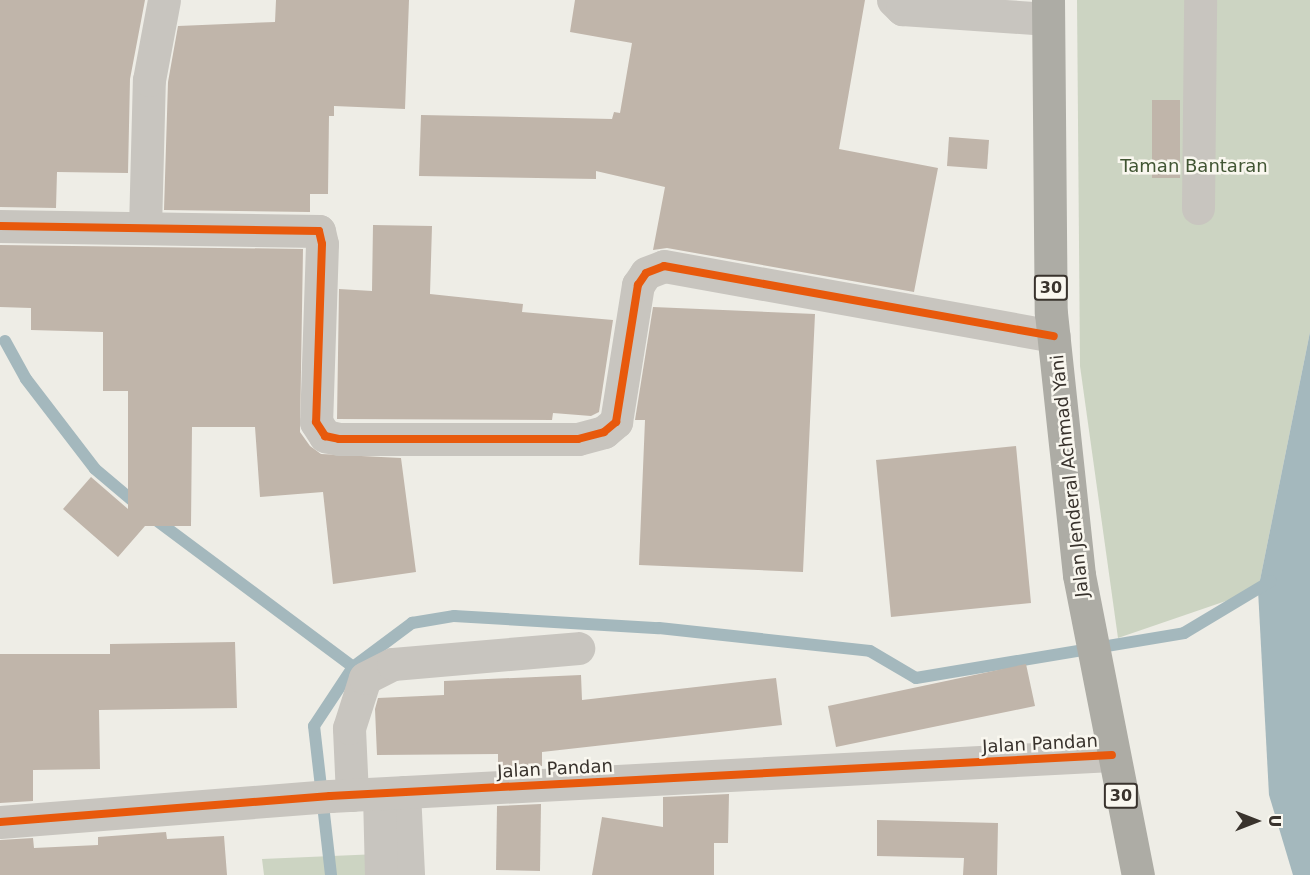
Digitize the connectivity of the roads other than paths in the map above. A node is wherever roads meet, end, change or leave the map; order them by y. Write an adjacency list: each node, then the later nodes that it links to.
1 (164, 0): 7 (street)
2 (893, 0): 4 (street)
3 (1200, 0): 5 (street)
4 (1048, 9): 8 (highway, Jalan Jenderal Achmad Yani / 30)
5 (1198, 208)
6 (0, 226): 7 (street)
7 (145, 228): 8 (street)
8 (1054, 336): 10 (highway, Jalan Jenderal Achmad Yani / 30)
9 (578, 648): 11 (street)
10 (1112, 755): 11 (street, Jalan Pandan); 15 (highway, Jalan Jenderal Achmad Yani / 30)
11 (366, 794): 12 (street, Jalan Pandan); 13 (street); 14 (street)
12 (0, 822)
13 (381, 875)
14 (408, 875)
15 (1138, 875)

